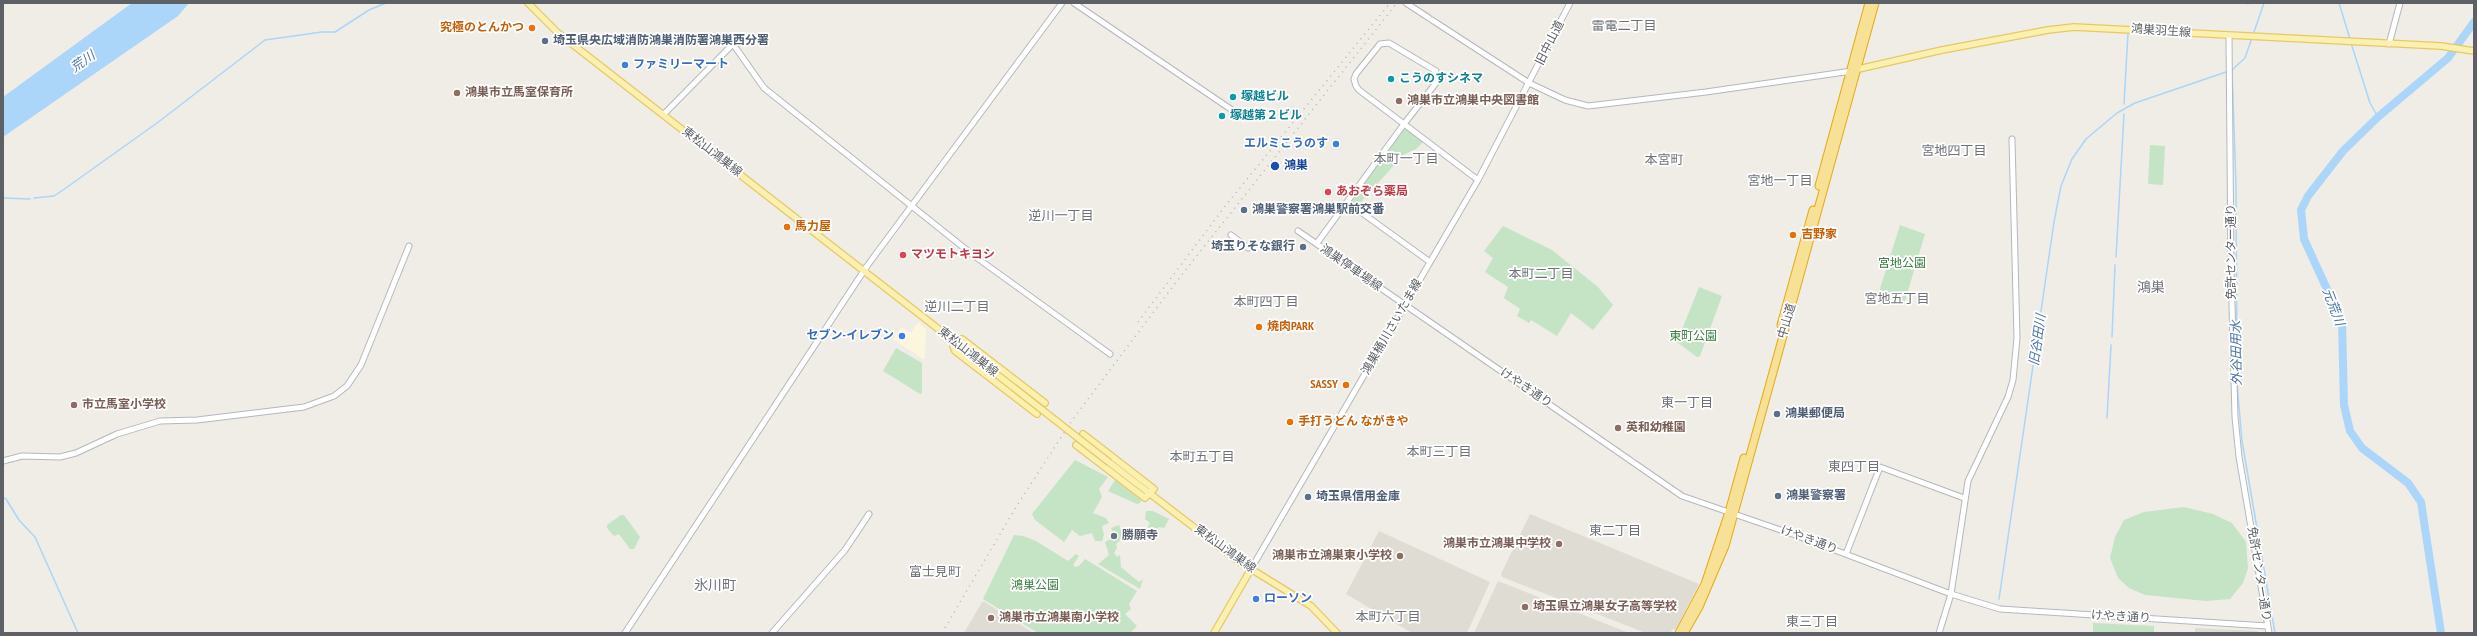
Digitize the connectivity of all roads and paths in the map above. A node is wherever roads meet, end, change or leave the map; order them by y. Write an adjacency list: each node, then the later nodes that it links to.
1 (528, 3): 15 (main road, 東松山鴻巣線)
2 (1062, 3): 20 (street)
3 (1074, 3): 14 (street)
4 (1406, 3): 13 (street)
5 (1570, 3): 13 (street, 旧中山道)
6 (1869, 3): 12 (highway, 中山道)
7 (1875, 3): 12 (highway, 中山道)
8 (2400, 3): 10 (street)
9 (2230, 36): 10 (main road, 鴻巣羽生線); 12 (main road, 鴻巣羽生線); 43 (street, 免許センター通り)
10 (2389, 44): 11 (main road, 鴻巣羽生線)
11 (2472, 51)
12 (1855, 70): 13 (street); 38 (highway, 中山道)
13 (1529, 83): 18 (street, 鴻巣桶川さいたま線)
14 (1235, 112)
15 (664, 114): 20 (street); 27 (main road, 東松山鴻巣線)
16 (1404, 124): 16 (street); 18 (street); 19 (street)
17 (2012, 139): 37 (street)
18 (1478, 180): 26 (street, 鴻巣桶川さいたま線)
19 (1347, 202): 23 (street); 26 (street)
20 (911, 206): 27 (street); 30 (street)
21 (1298, 231): 23 (street, 鴻巣停車場線)
22 (1231, 235): 25 (street)
23 (1317, 243): 28 (street, 鴻巣停車場線)
24 (409, 246): 35 (street)
25 (1248, 248)
26 (1430, 262): 28 (street, 鴻巣桶川さいたま線)
27 (864, 271): 29 (main road, 東松山鴻巣線); 44 (street)
28 (1405, 305): 38 (street, けやき通り); 41 (street, 鴻巣桶川さいたま線)
29 (954, 341): 31 (main road); 32 (main road); 36 (main road, 東松山鴻巣線, bridge)
30 (1110, 354)
31 (1045, 403)
32 (1037, 414)
33 (1083, 434): 36 (main road)
34 (1076, 445): 36 (main road)
35 (3, 460)
36 (1150, 494): 41 (main road, 東松山鴻巣線)
37 (1964, 498): 40 (street); 42 (street)
38 (1732, 513): 40 (street, けやき通り); 48 (highway, 中山道); 49 (highway, 中山道)
39 (869, 514): 45 (street)
40 (1846, 554): 42 (street, けやき通り)
41 (1251, 569): 46 (main road); 47 (main road, 東松山鴻巣線)
42 (1951, 594): 43 (street, けやき通り); 50 (street)
43 (2267, 626): 51 (street, 免許センター通り)
44 (625, 633)
45 (772, 633)
46 (1214, 633)
47 (1337, 633)
48 (1679, 633)
49 (1684, 633)
50 (1939, 633)
51 (2269, 633)

